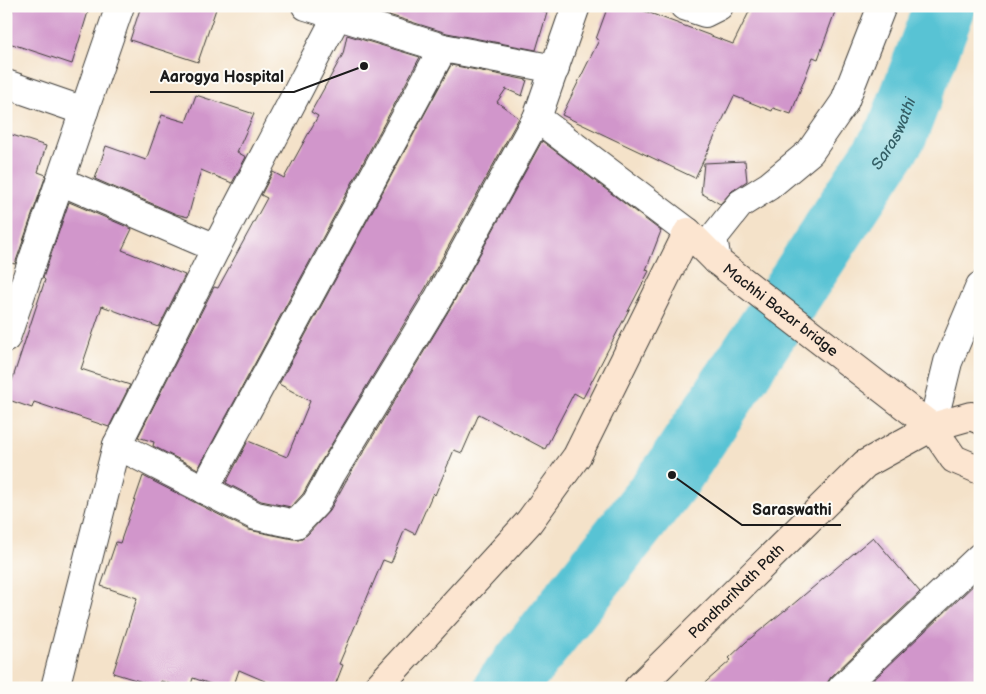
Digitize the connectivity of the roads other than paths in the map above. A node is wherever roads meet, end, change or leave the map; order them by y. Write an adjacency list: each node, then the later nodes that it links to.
1 (120, 6): 11 (street)
2 (306, 6): 7 (street)
3 (576, 6): 9 (street)
4 (684, 6): 5 (street)
5 (719, 6)
6 (882, 6): 16 (street)
7 (337, 16): 8 (street); 15 (street)
8 (443, 48): 9 (street); 23 (street)
9 (555, 69): 12 (street)
10 (6, 84): 11 (street)
11 (84, 111): 13 (street)
12 (537, 118): 14 (street); 23 (street)
13 (60, 181): 15 (street); 18 (street)
14 (688, 232): 16 (main road, Machhi Bazar bridge); 26 (main road)
15 (216, 248): 21 (street)
16 (717, 262): 20 (main road, Machhi Bazar bridge)
17 (980, 286): 20 (street)
18 (9, 321)
19 (980, 420): 20 (main road, PandhariNath Path)
20 (932, 427): 22 (main road, Machhi Bazar bridge); 27 (main road, PandhariNath Path)
21 (117, 446): 23 (street); 25 (street)
22 (980, 470)
23 (204, 490)
24 (980, 557): 28 (street)
25 (55, 688)
26 (377, 688)
27 (638, 688)
28 (842, 688)

